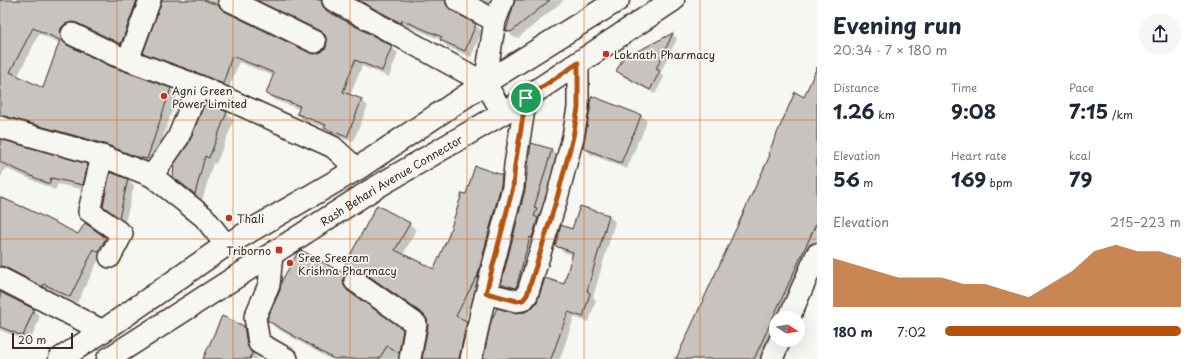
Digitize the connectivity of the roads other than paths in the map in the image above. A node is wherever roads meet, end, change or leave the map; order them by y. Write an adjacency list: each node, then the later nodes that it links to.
1 (150, 0): 11 (street)
2 (229, 0): 10 (street)
3 (333, 0): 13 (street)
4 (456, 0): 8 (street)
5 (503, 0): 8 (street)
6 (618, 0): 13 (main road)
7 (673, 0): 12 (main road, Rash Behari Avenue Connector)
8 (495, 21): 13 (street)
9 (72, 34): 11 (street)
10 (315, 42)
11 (128, 60): 14 (street)
12 (578, 63): 15 (main road, Rash Behari Avenue Connector); 27 (street)
13 (485, 83): 16 (street); 19 (main road)
14 (199, 86): 19 (street); 20 (street)
15 (526, 98): 16 (main road, Rash Behari Avenue Connector); 27 (street)
16 (503, 113): 23 (main road, Rash Behari Avenue Connector)
17 (0, 127): 18 (street)
18 (102, 156): 20 (street); 24 (street)
19 (357, 169): 21 (main road)
20 (152, 176): 21 (street)
21 (226, 245): 29 (main road)
22 (817, 254): 28 (street)
23 (272, 255): 32 (main road, Rash Behari Avenue Connector); 33 (street)
24 (110, 257)
25 (0, 278): 29 (street)
26 (355, 281): 34 (street)
27 (486, 293): 35 (street)
28 (792, 311)
29 (103, 331): 31 (main road)
30 (777, 347): 36 (street)
31 (60, 359)
32 (108, 359)
33 (287, 359)
34 (410, 359)
35 (472, 359)
36 (772, 359)

